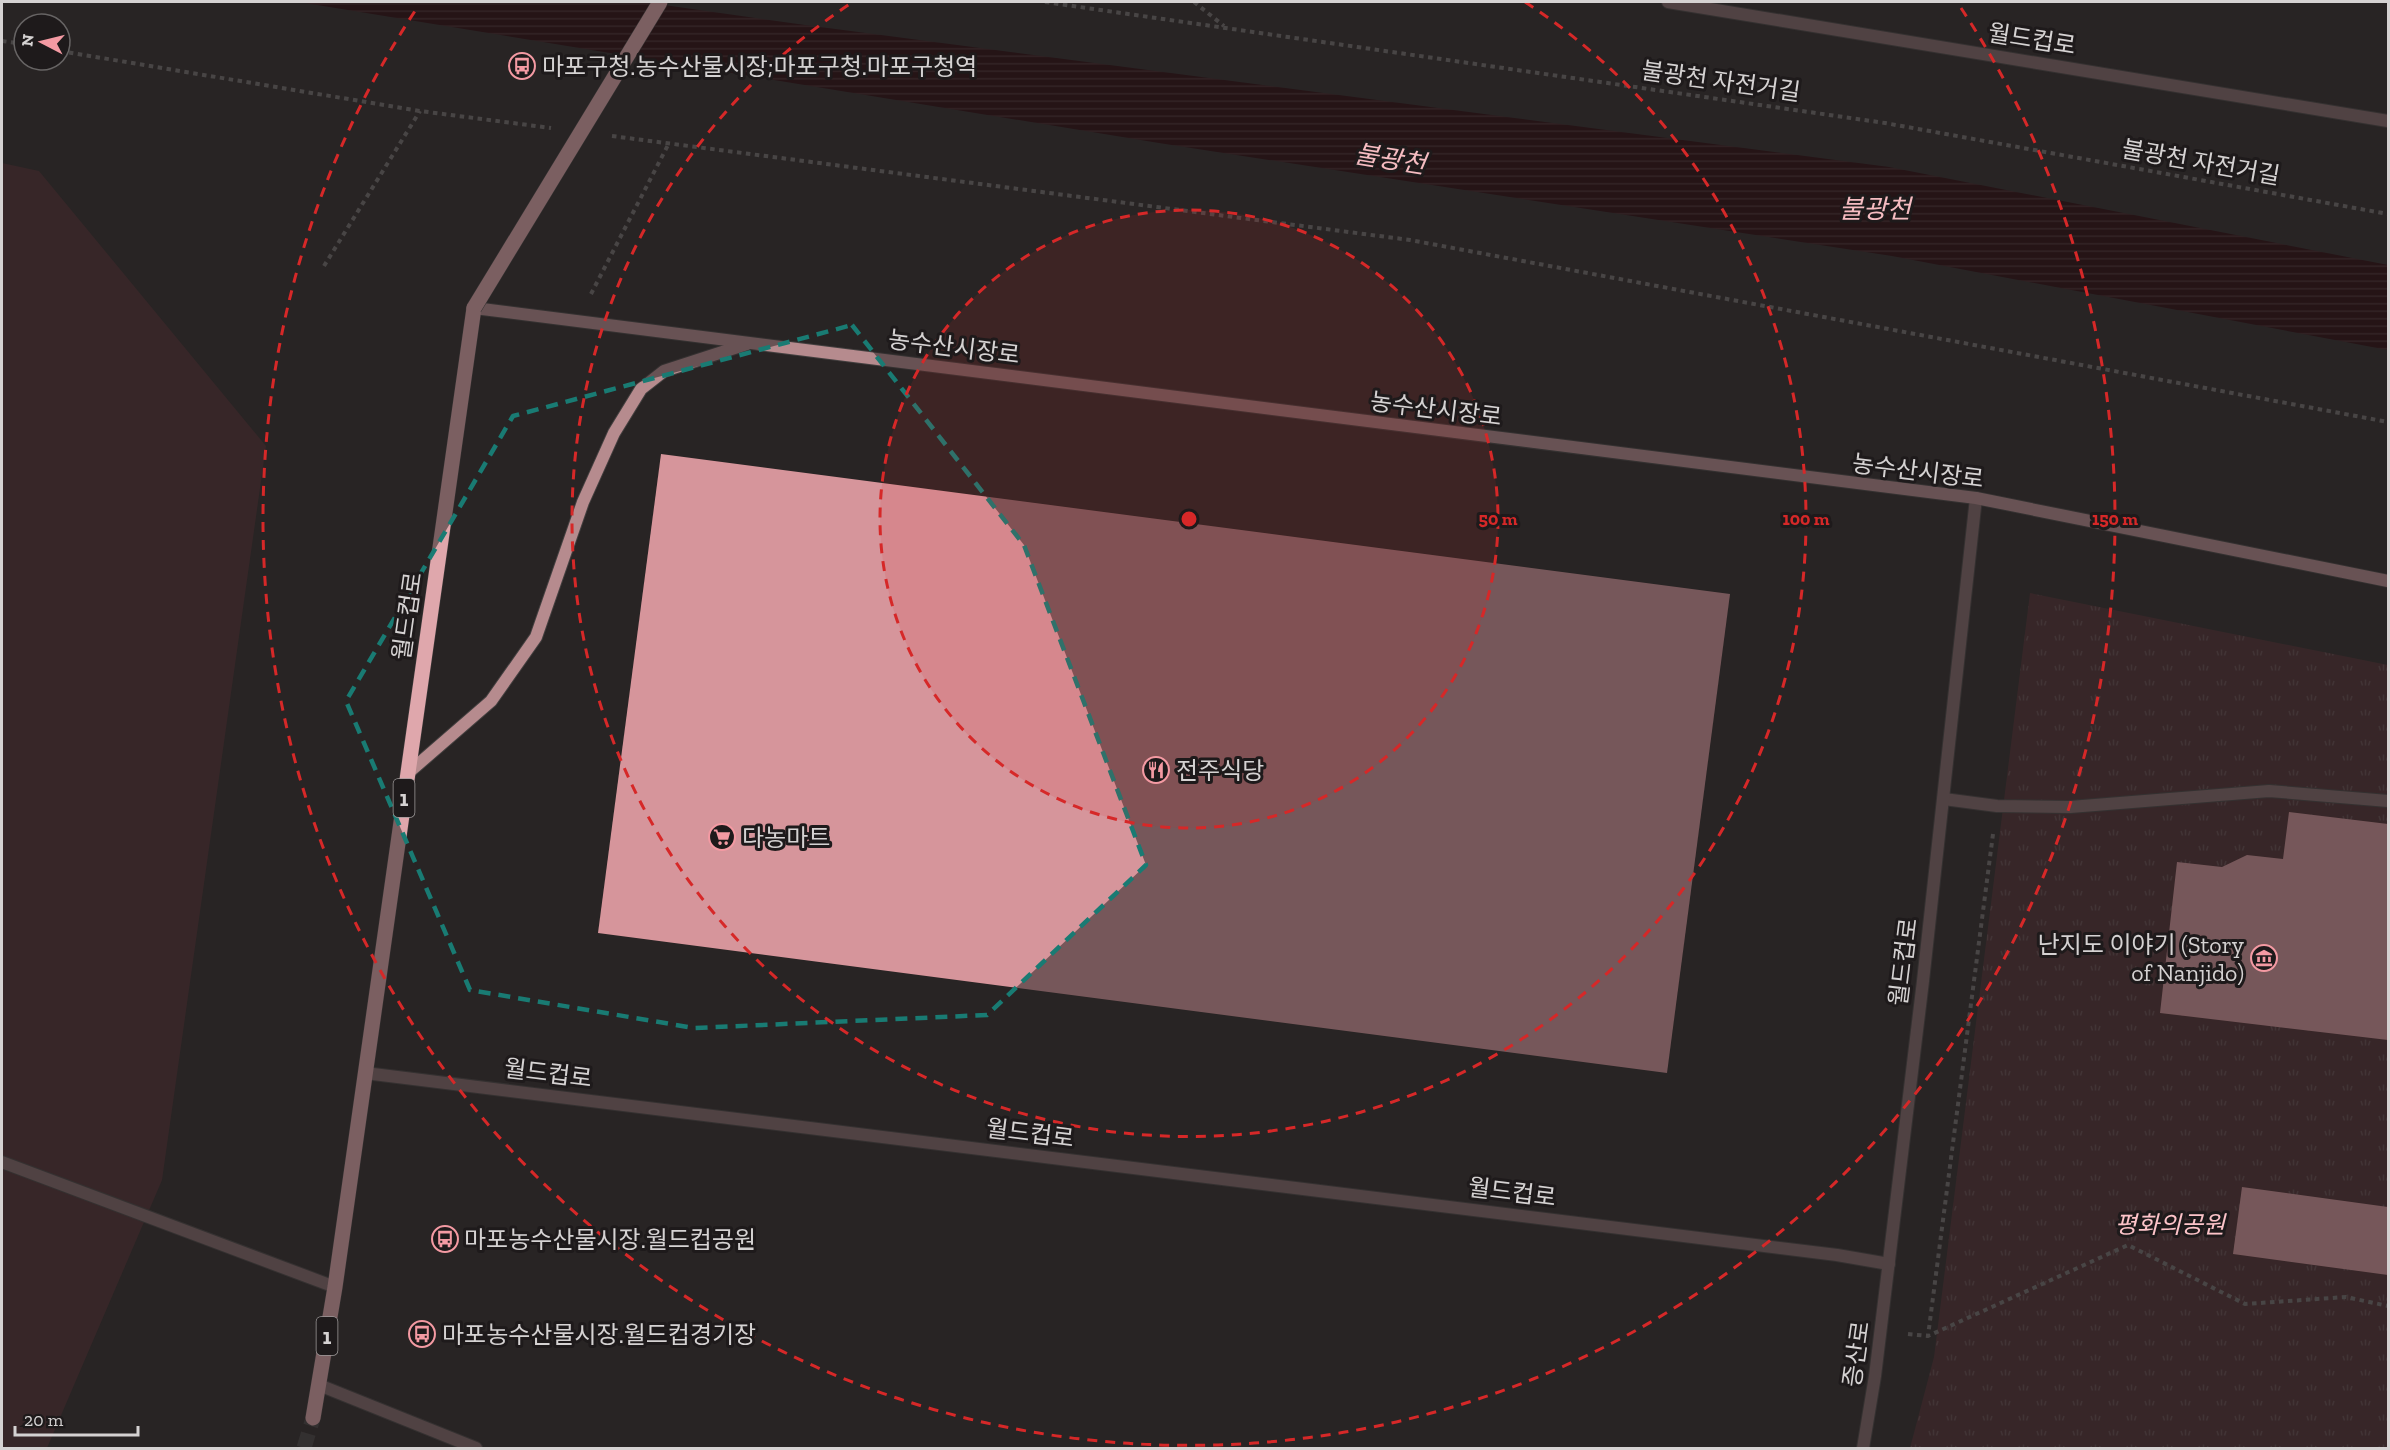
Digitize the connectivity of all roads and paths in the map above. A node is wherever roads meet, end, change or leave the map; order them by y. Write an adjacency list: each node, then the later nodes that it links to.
1 (660, 2): 14 (main road, bridge)
2 (1045, 2): 5 (path, 불광천 자전거길)
3 (1194, 2): 5 (path)
4 (1668, 2): 8 (street, 월드컵로)
5 (1225, 27): 12 (path, 불광천 자전거길)
6 (72, 53): 7 (path)
7 (420, 111): 9 (path); 13 (path)
8 (2388, 121)
9 (562, 129)
10 (610, 136): 11 (path)
11 (669, 143): 15 (path); 17 (path)
12 (2388, 213)
13 (324, 266)
14 (474, 308): 15 (main road, 농수산시장로); 20 (main road, 월드컵로 / 1)
15 (577, 321): 16 (main road, 농수산시장로)
16 (753, 343): 18 (main road, 농수산시장로); 20 (main road)
17 (2388, 422)
18 (1976, 498): 19 (main road, 농수산시장로); 21 (street, 월드컵로)
19 (2388, 581)
20 (408, 773): 24 (main road, 월드컵로 / 1)
21 (1944, 799): 23 (street); 26 (street, 월드컵로)
22 (2388, 801): 23 (street)
23 (1997, 806): 28 (path)
24 (365, 1073): 26 (street, 월드컵로); 27 (main road, 월드컵로 / 1)
25 (2, 1162): 27 (street)
26 (1889, 1264): 32 (street, 증산로)
27 (335, 1287): 29 (main road, 월드컵로 / 1)
28 (2388, 1306)
29 (319, 1385): 30 (main road, 월드컵로 / 1); 31 (street)
30 (313, 1418)
31 (476, 1449)
32 (1863, 1449)

